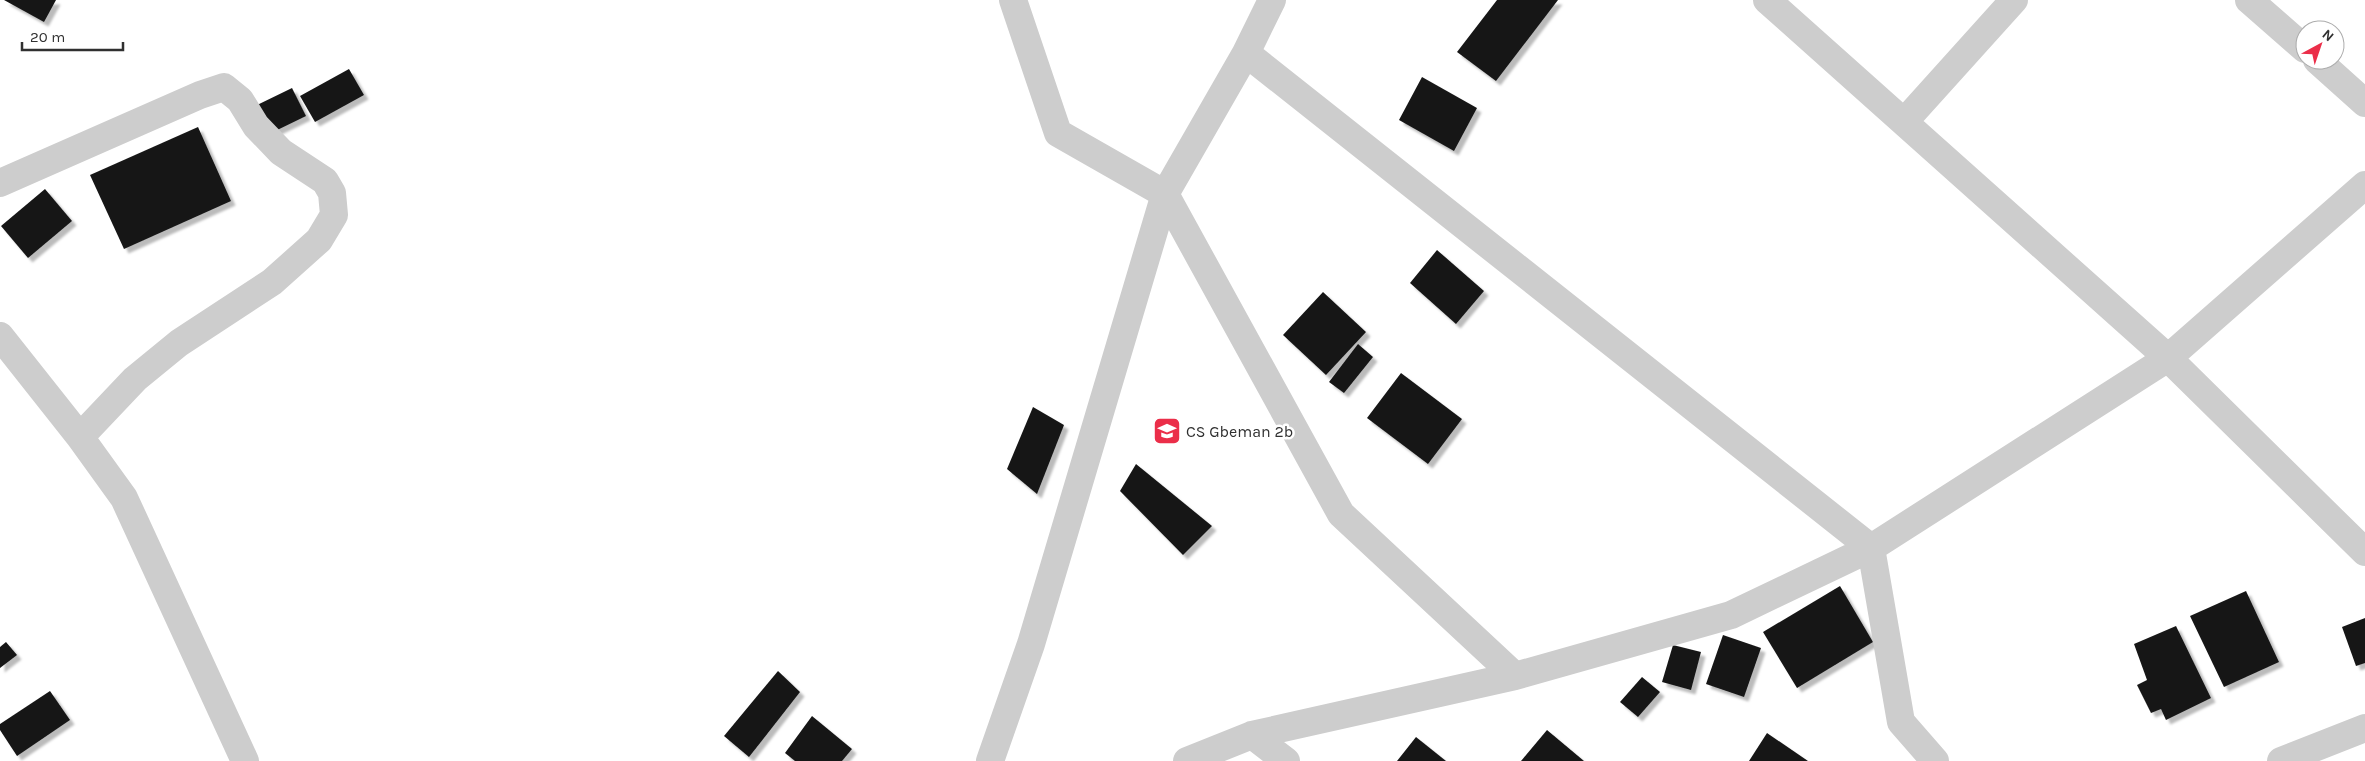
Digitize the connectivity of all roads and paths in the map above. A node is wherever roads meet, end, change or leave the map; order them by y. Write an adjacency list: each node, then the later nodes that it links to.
1 (1013, 0): 13 (street)
2 (1272, 0): 7 (street)
3 (1767, 0): 10 (street)
4 (2014, 0): 10 (street)
5 (2249, 0): 6 (street)
6 (2295, 40)
7 (1246, 53): 13 (street); 17 (street)
8 (2328, 70): 9 (street)
9 (2365, 103)
10 (1904, 122): 15 (street)
11 (0, 183): 16 (street)
12 (2365, 185): 15 (street)
13 (1165, 194): 19 (street); 23 (street)
14 (0, 336): 16 (street)
15 (2168, 358): 17 (street); 18 (street)
16 (80, 437): 22 (street)
17 (1872, 548): 19 (street); 26 (street)
18 (2365, 552)
19 (1515, 676): 21 (street)
20 (2365, 728): 27 (street)
21 (1252, 735): 24 (street); 25 (street)
22 (245, 761)
23 (990, 761)
24 (1187, 761)
25 (1286, 761)
26 (1936, 761)
27 (2281, 761)

